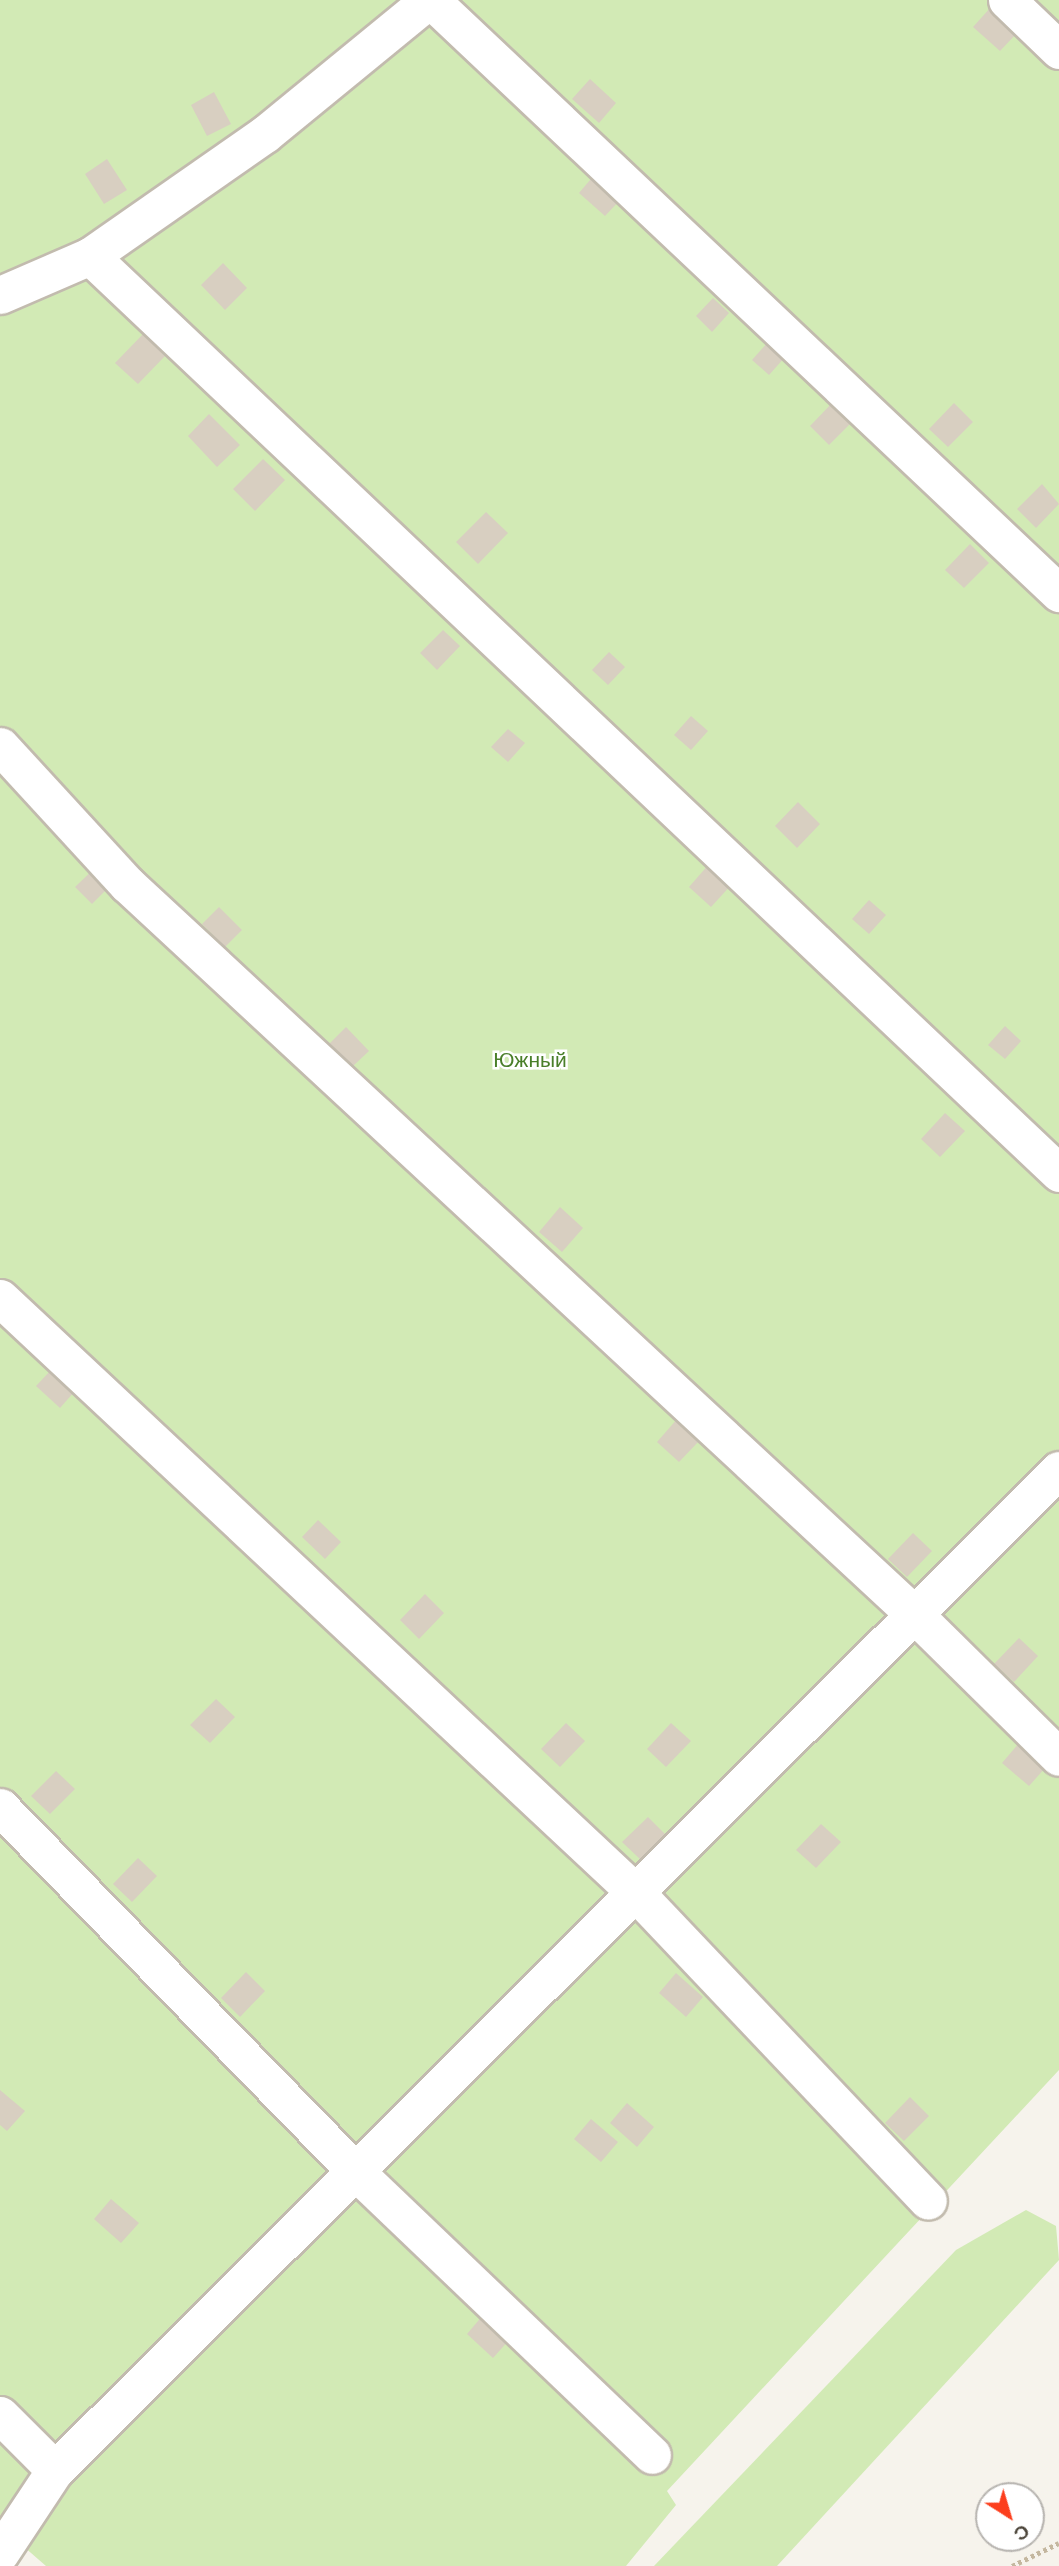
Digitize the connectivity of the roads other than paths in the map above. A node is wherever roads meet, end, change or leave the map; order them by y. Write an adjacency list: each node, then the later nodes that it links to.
1 (430, 0): 4 (street); 6 (street)
2 (1007, 0): 3 (street)
3 (1059, 50)
4 (90, 256): 5 (street); 8 (street)
5 (0, 295)
6 (1059, 593)
7 (0, 746): 11 (street)
8 (1059, 1173)
9 (0, 1298): 14 (street)
10 (1059, 1470): 11 (street)
11 (915, 1615): 12 (street); 14 (street)
12 (1059, 1757)
13 (0, 1807): 15 (street)
14 (636, 1893): 15 (street); 16 (street)
15 (358, 2173): 18 (street); 19 (street)
16 (928, 2201)
17 (0, 2415): 19 (street)
18 (652, 2455)
19 (55, 2470): 20 (street)
20 (0, 2553)

